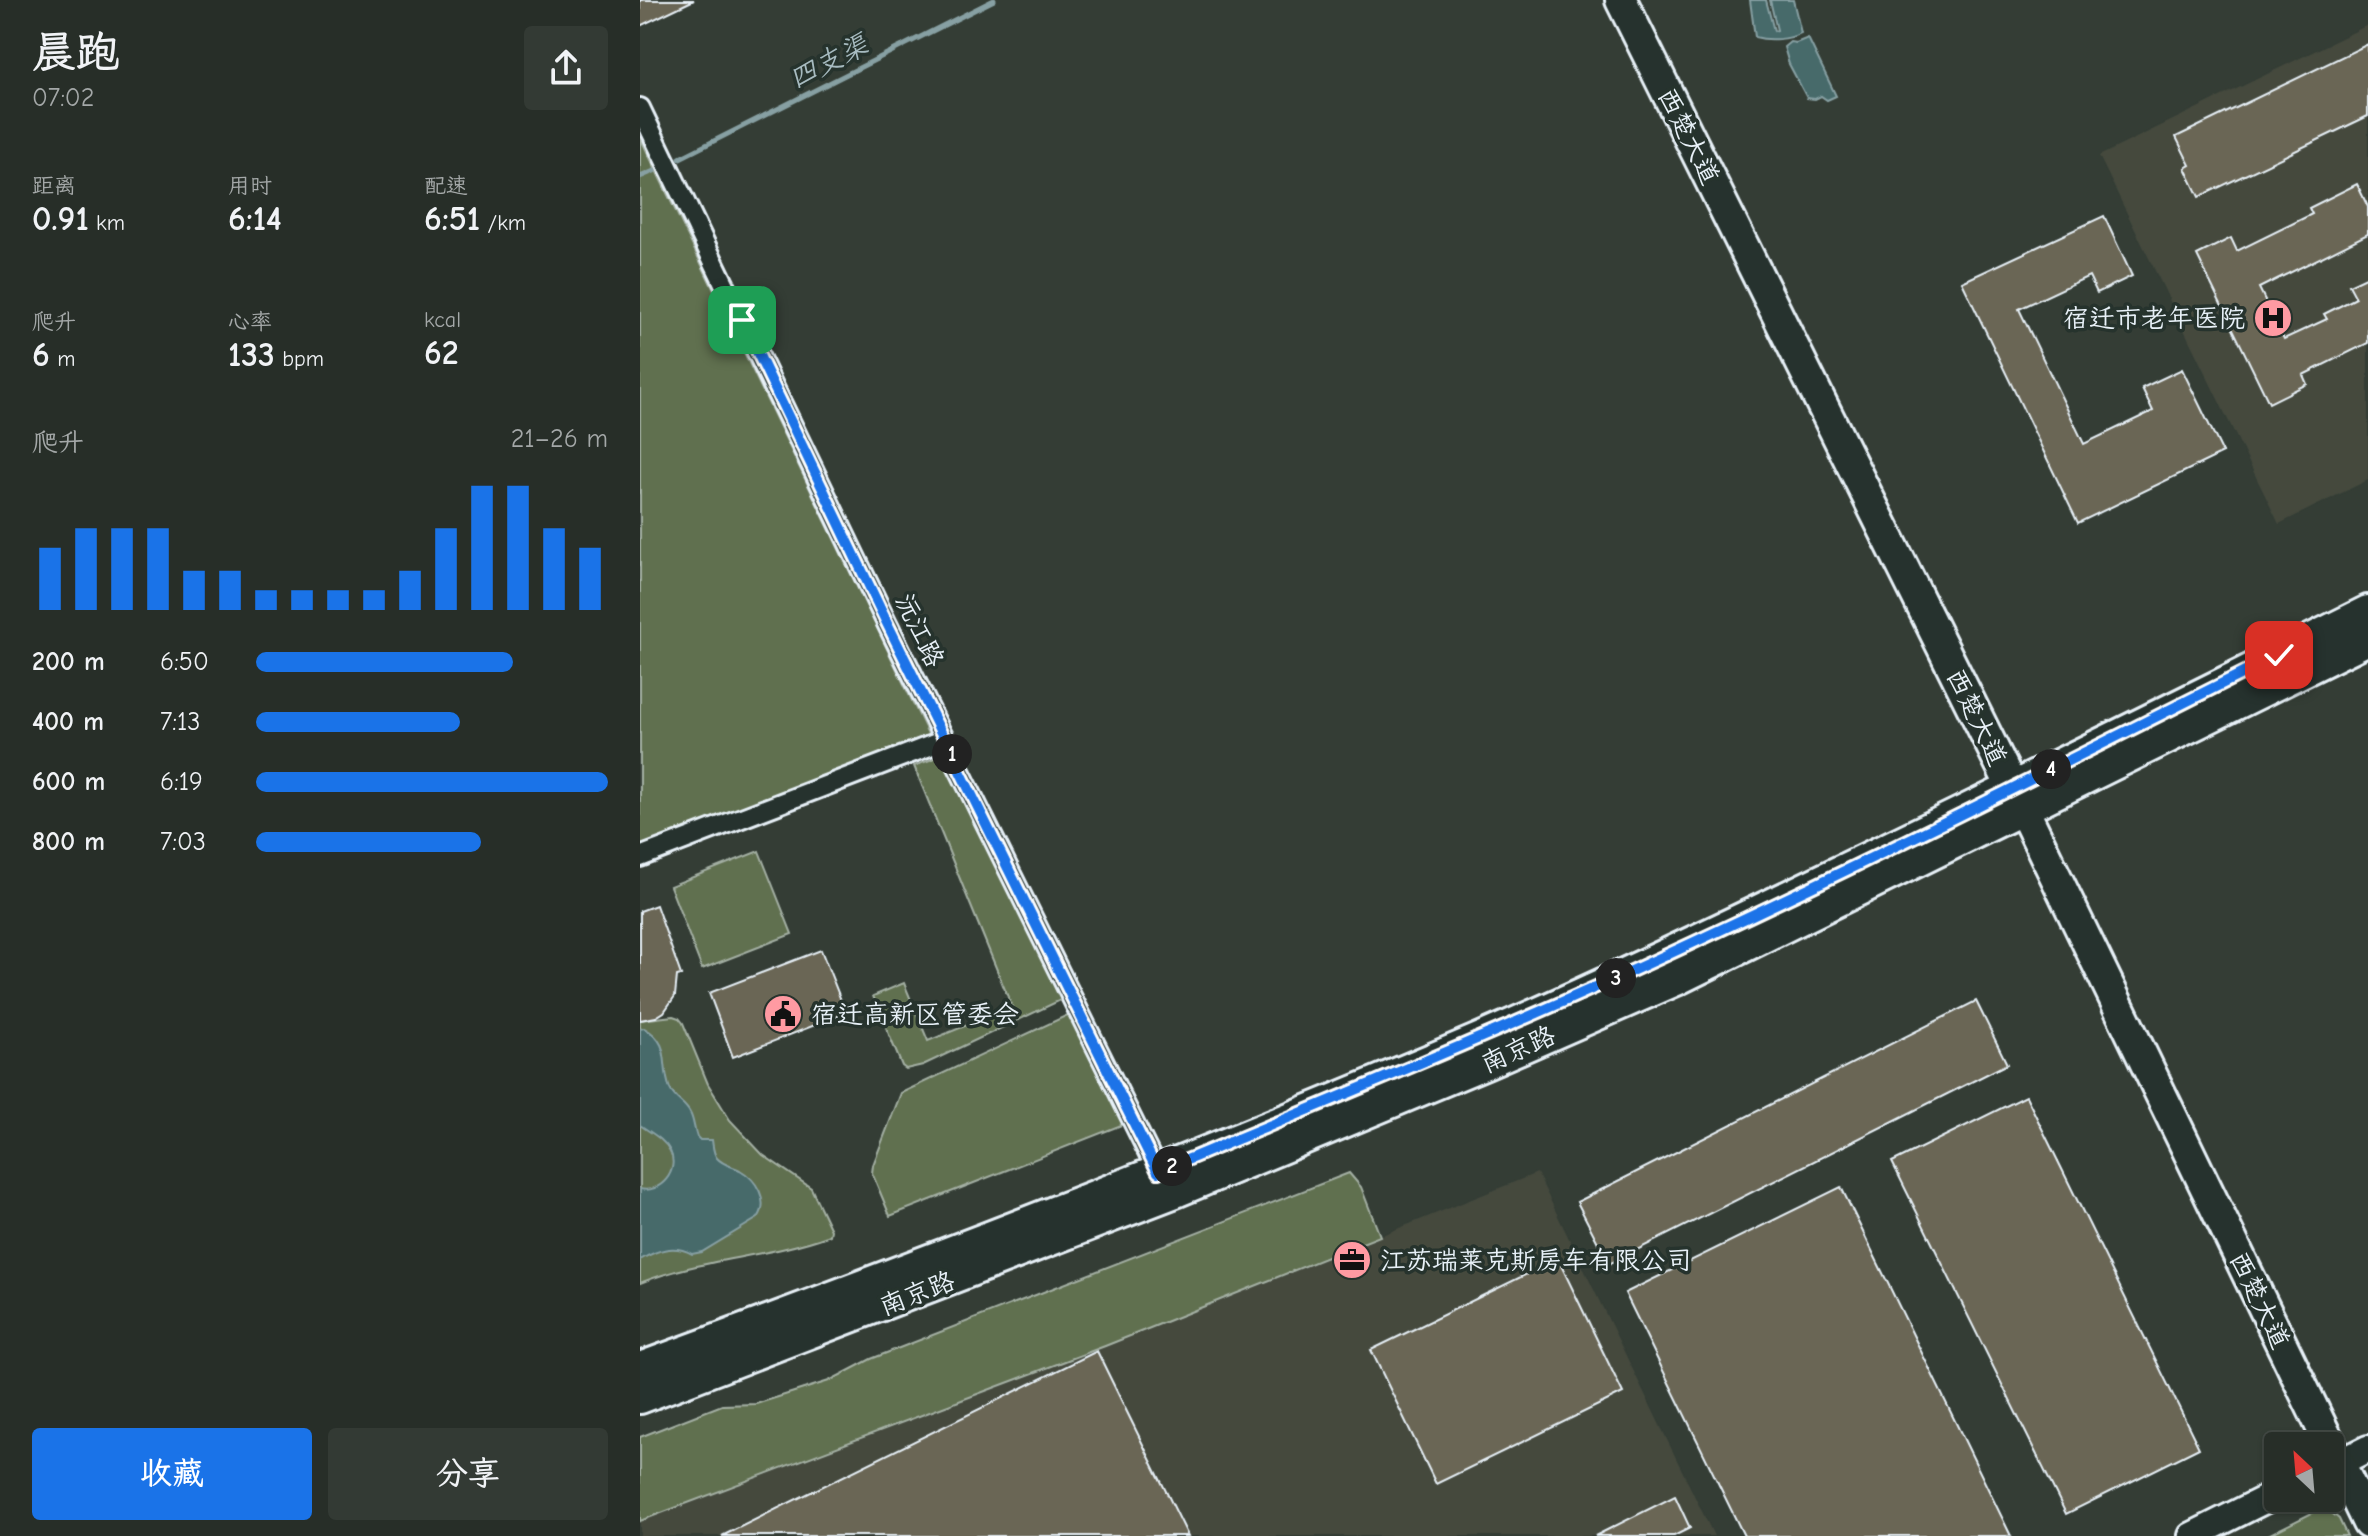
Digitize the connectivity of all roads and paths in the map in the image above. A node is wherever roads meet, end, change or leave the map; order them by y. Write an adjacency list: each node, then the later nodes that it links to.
1 (1621, 0): 6 (main road, 西楚大道)
2 (640, 108): 5 (street, 沅江路)
3 (2368, 611): 6 (main road, 南京路)
4 (2368, 639): 6 (main road, 南京路)
5 (945, 740): 7 (street); 8 (street, 沅江路)
6 (2018, 798): 8 (main road, 南京路); 10 (main road, 南京路); 11 (main road, 西楚大道)
7 (640, 857)
8 (1158, 1172): 9 (main road, 南京路)
9 (640, 1368)
10 (640, 1398)
11 (2318, 1432)
12 (2368, 1449): 13 (street)
13 (2344, 1461)
14 (2344, 1483): 16 (main road, 西楚大道)
15 (2264, 1500): 17 (street)
16 (2368, 1523)
17 (2192, 1536)

